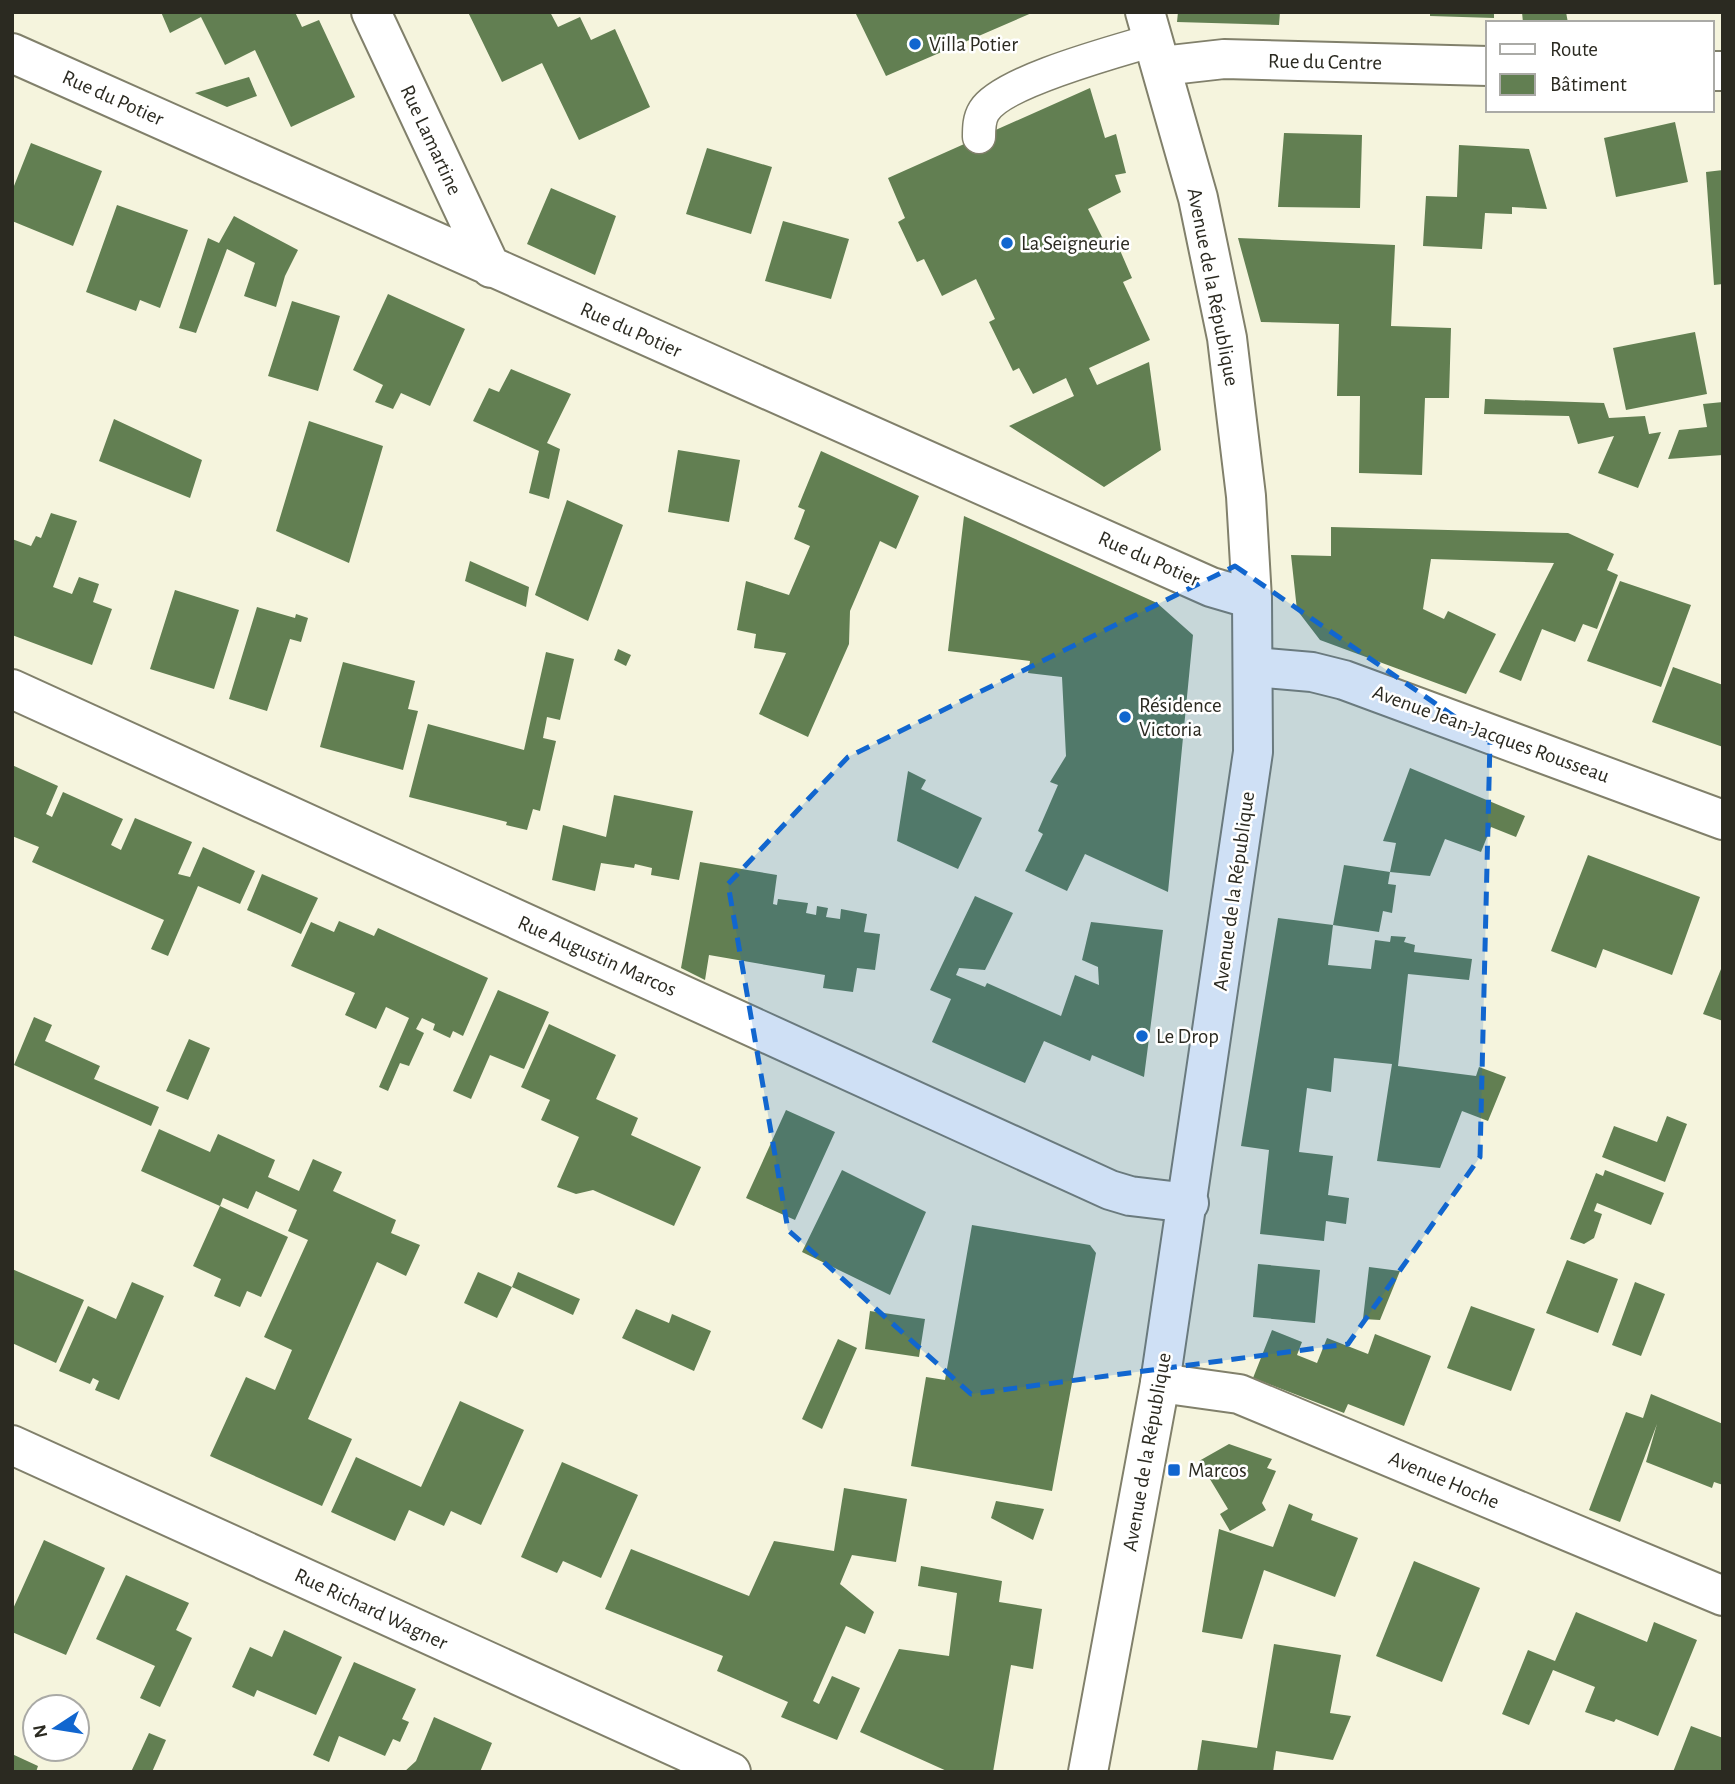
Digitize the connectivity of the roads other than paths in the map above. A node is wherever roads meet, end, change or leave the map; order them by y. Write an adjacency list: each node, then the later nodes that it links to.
1 (371, 12): 6 (street, Rue Lamartine)
2 (1154, 40): 4 (street, Rue du Centre); 5 (lane); 7 (street, Avenue de la République)
3 (12, 53): 6 (street, Rue du Potier)
4 (1486, 66)
5 (979, 137)
6 (491, 268): 7 (street, Rue du Potier)
7 (1252, 599): 8 (street, Avenue de la République)
8 (1254, 667): 10 (street, Avenue Jean-Jacques Rousseau); 11 (street, Avenue de la République)
9 (12, 689): 11 (street, Rue Augustin Marcos)
10 (1723, 820)
11 (1188, 1203): 12 (street, Avenue de la République)
12 (1160, 1383): 14 (street, Avenue Hoche); 16 (street, Avenue de la République)
13 (12, 1445): 15 (street, Rue Richard Wagner)
14 (1723, 1596)
15 (731, 1772)
16 (1088, 1772)

